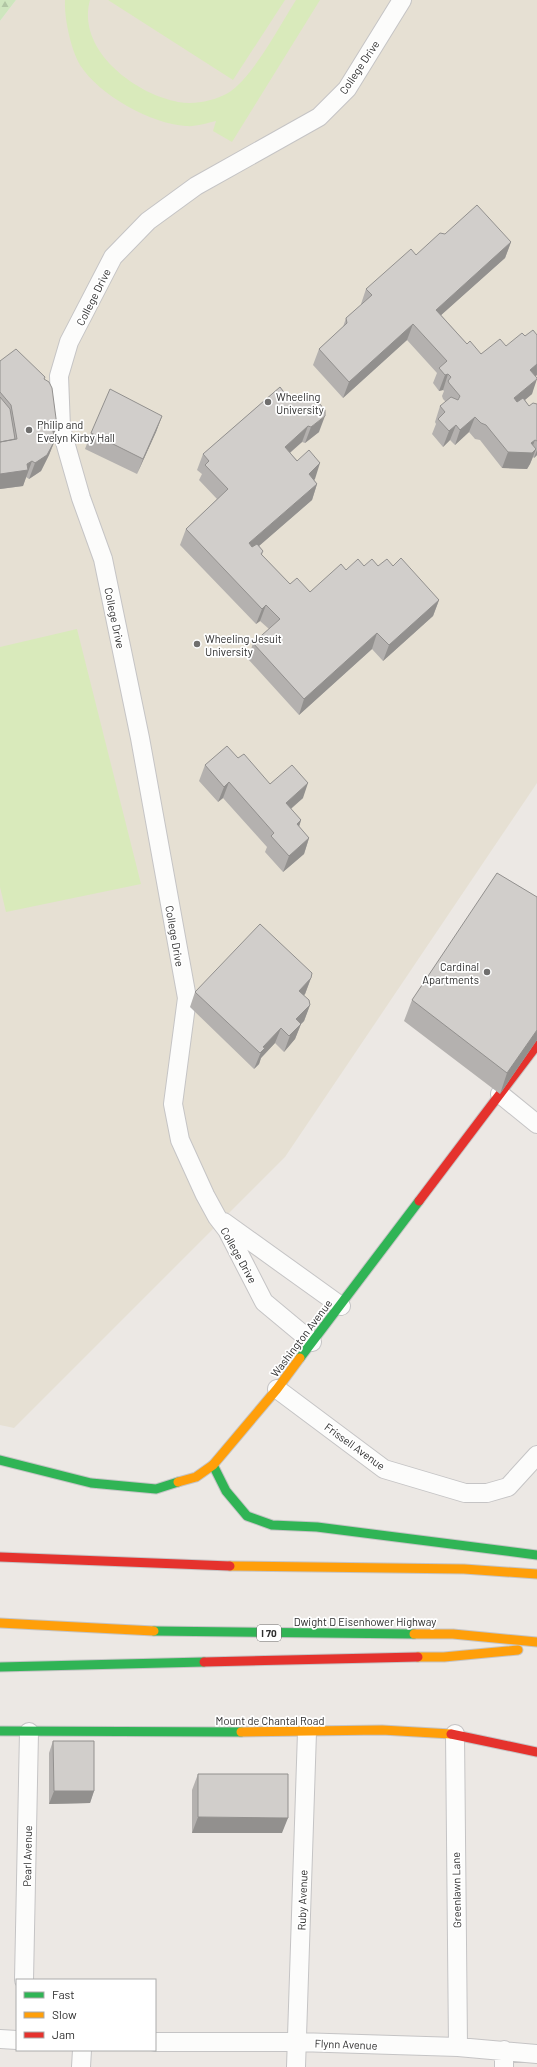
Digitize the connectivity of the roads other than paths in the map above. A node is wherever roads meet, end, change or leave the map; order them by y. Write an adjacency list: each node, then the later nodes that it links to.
1 (402, 0): 5 (street, College Drive)
2 (537, 1045): 3 (main road, Washington Avenue)
3 (500, 1094): 4 (street); 6 (main road, Washington Avenue)
4 (537, 1124)
5 (217, 1217): 6 (street); 7 (street, College Drive)
6 (340, 1306): 7 (main road, Washington Avenue)
7 (312, 1342): 8 (main road, Washington Avenue)
8 (277, 1389): 9 (street, Frissell Avenue); 11 (main road, Washington Avenue)
9 (537, 1455)
10 (0, 1460): 11 (main road, Washington Avenue)
11 (214, 1465): 12 (main road)
12 (537, 1555)
13 (0, 1557): 14 (main road)
14 (537, 1574)
15 (0, 1623): 16 (main road, Dwight D Eisenhower Highway / I 70)
16 (537, 1642)
17 (537, 1648): 18 (main road)
18 (0, 1667)
19 (0, 1731): 20 (main road, Mount de Chantal Road)
20 (30, 1732): 21 (main road, Mount de Chantal Road); 24 (street, Pearl Avenue)
21 (307, 1732): 22 (main road, Mount de Chantal Road); 28 (street, Ruby Avenue)
22 (454, 1734): 23 (main road, Mount de Chantal Road); 29 (street, Greenlawn Lane)
23 (537, 1752)
24 (24, 1979)
25 (0, 2039): 26 (street)
26 (16, 2040)
27 (156, 2042): 28 (street, Flynn Avenue)
28 (297, 2042): 29 (street, Flynn Avenue); 34 (street, Ruby Avenue)
29 (458, 2047): 32 (street, Flynn Avenue)
30 (82, 2051): 33 (street)
31 (537, 2054): 32 (street, Flynn Avenue)
32 (504, 2058)
33 (81, 2067)
34 (296, 2067)

